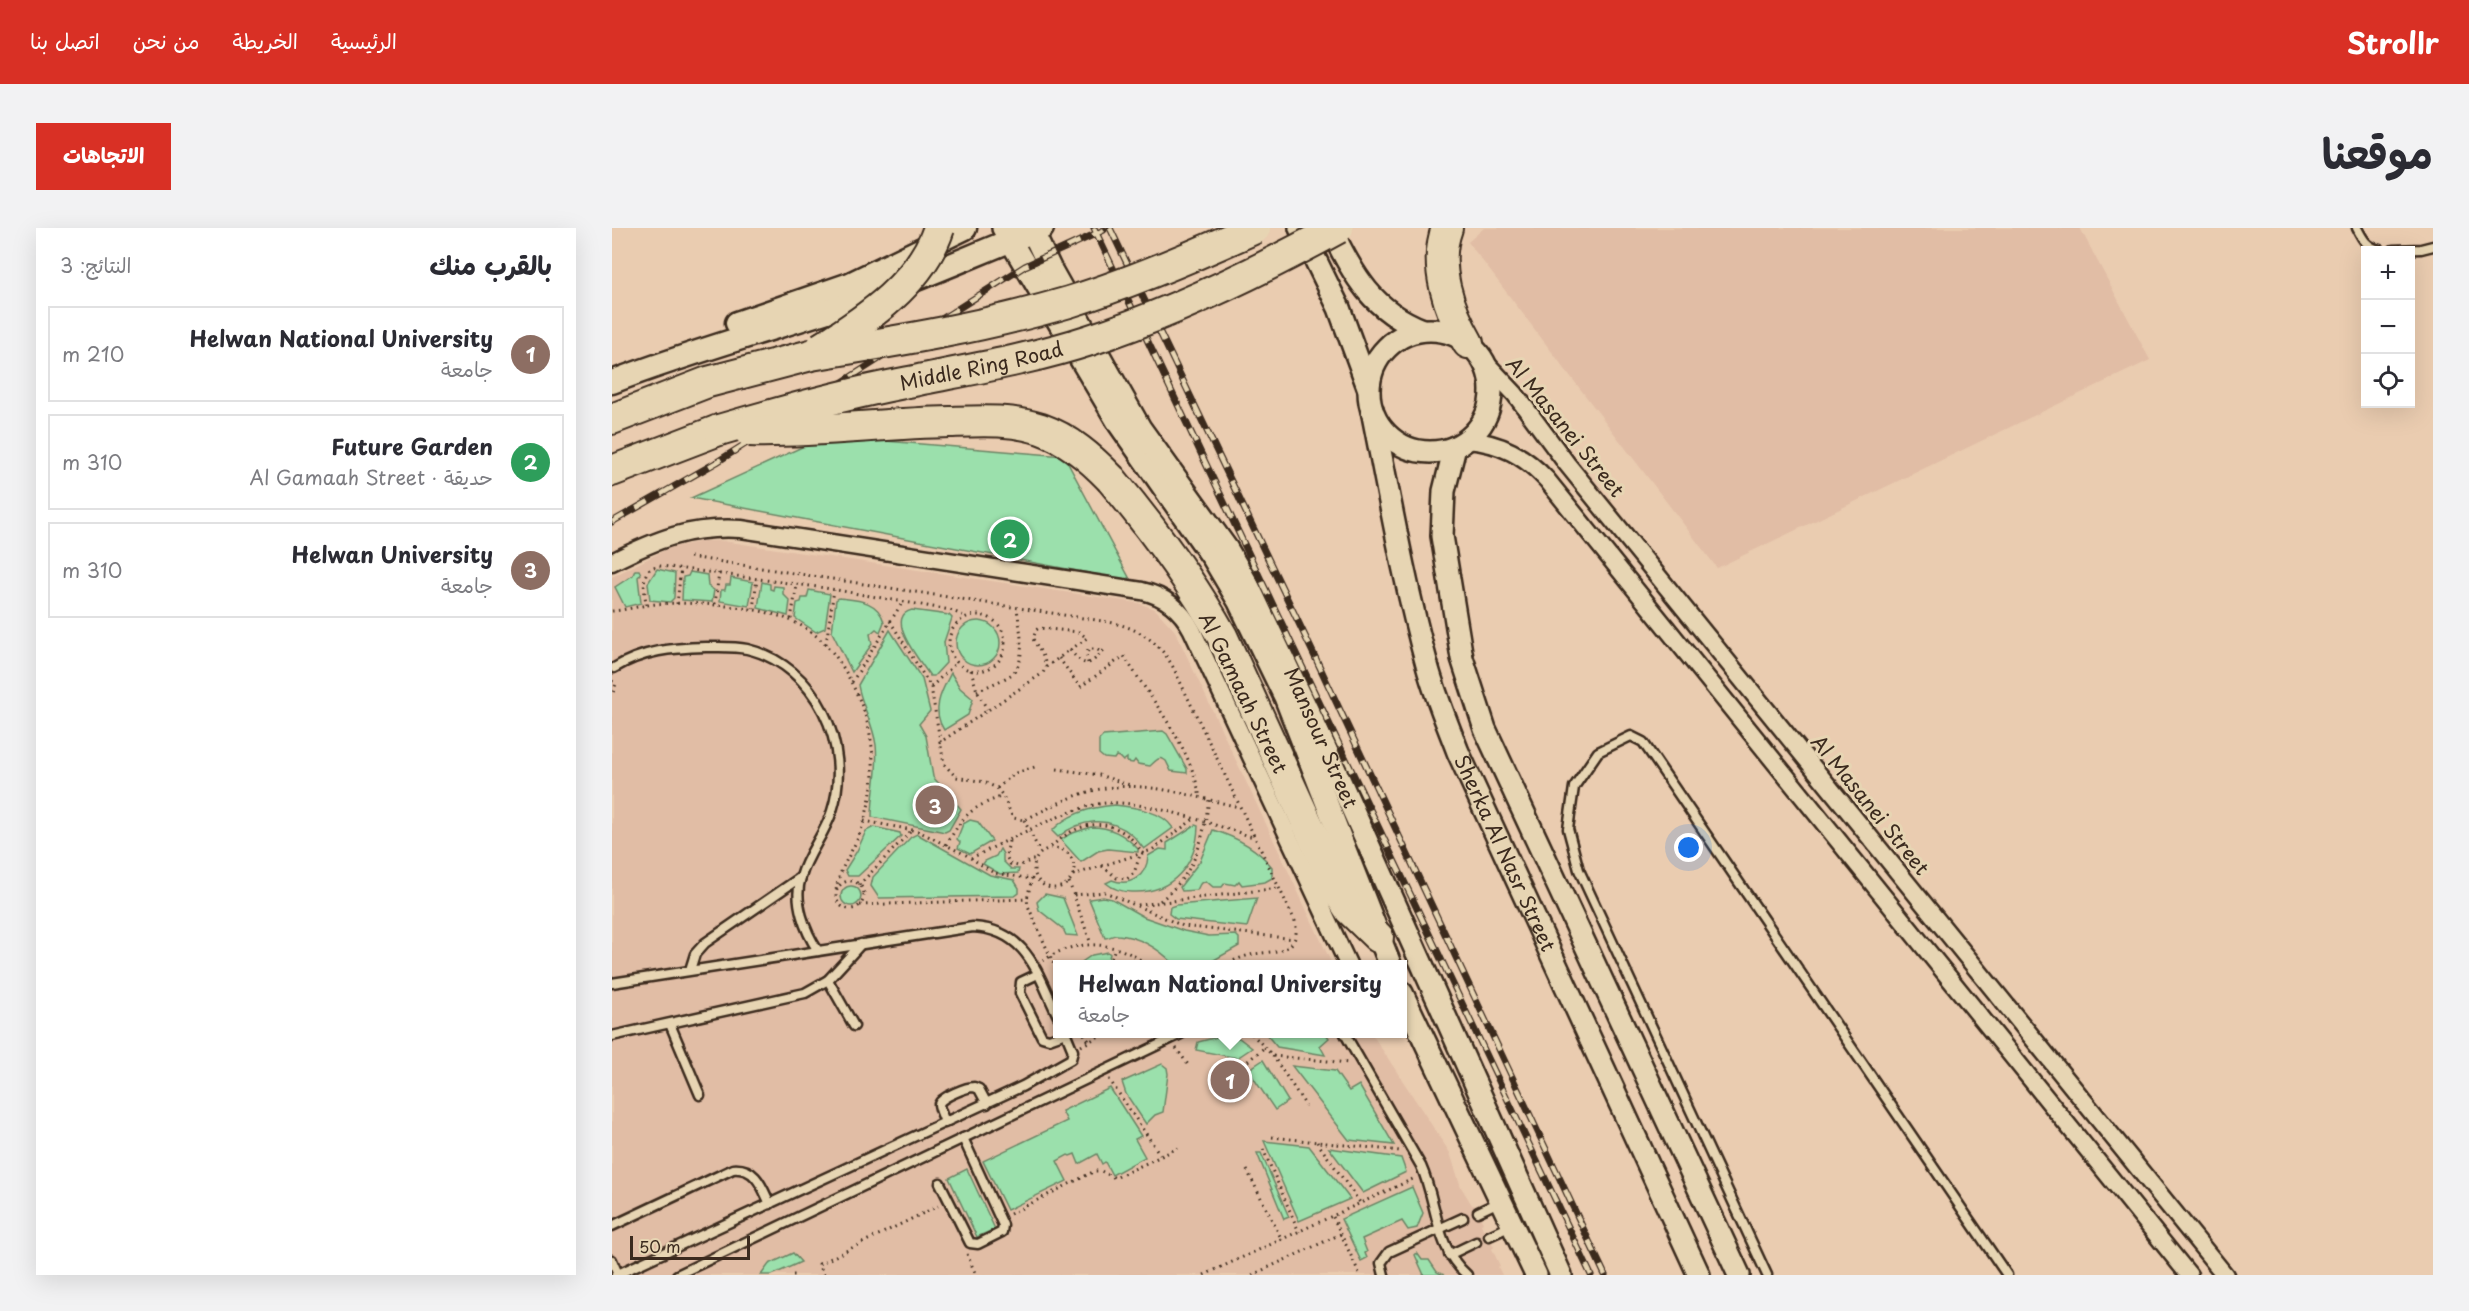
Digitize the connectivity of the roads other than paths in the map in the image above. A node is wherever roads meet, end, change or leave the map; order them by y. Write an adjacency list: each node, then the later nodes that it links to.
1 (939, 228): 16 (highway, bridge)
2 (965, 228): 17 (main road)
3 (1255, 228): 16 (highway, Middle Ring Road, bridge)
4 (1300, 228): 19 (street)
5 (1330, 228): 14 (street)
6 (1338, 228): 22 (highway, Middle Ring Road, bridge)
7 (1447, 228): 15 (highway)
8 (2358, 228): 11 (lane)
9 (1035, 229): 10 (main road); 69 (street, Mansour Street)
10 (1007, 234): 18 (main road); 30 (street, Mansour Street)
11 (2369, 246)
12 (2433, 246): 13 (lane)
13 (2415, 248)
14 (1423, 330): 15 (street); 19 (street)
15 (1476, 352): 23 (street); 27 (street, Al Masanei Street)
16 (811, 355): 21 (highway, Middle Ring Road)
17 (612, 367)
18 (612, 382)
19 (1368, 387): 20 (street)
20 (1372, 410): 23 (street); 70 (street, Sherka Al Nasr Street)
21 (612, 419)
22 (719, 430): 24 (highway, Middle Ring Road); 30 (highway, bridge)
23 (1462, 443): 28 (street); 71 (street, Sherka Al Nasr Street)
24 (612, 471)
25 (612, 562): 33 (street, Al Gamaah Street)
26 (614, 668): 29 (lane)
27 (1822, 778): 28 (street); 75 (street, Al Masanei Street)
28 (1801, 793): 74 (street)
29 (801, 877): 32 (lane); 35 (lane)
30 (1378, 937): 34 (street, Mansour Street)
31 (861, 944): 32 (lane); 36 (lane); 37 (lane)
32 (818, 951): 35 (lane)
33 (1346, 960)
34 (1388, 960)
35 (690, 970): 38 (lane)
36 (1036, 971): 39 (lane); 44 (lane)
37 (828, 980): 41 (lane); 42 (lane)
38 (612, 983)
39 (1053, 1006)
40 (1408, 1013): 53 (street)
41 (670, 1024): 43 (lane); 48 (lane)
42 (854, 1026)
43 (612, 1036)
44 (1053, 1038)
45 (1066, 1038): 49 (lane)
46 (1172, 1038): 51 (lane)
47 (1347, 1038): 59 (lane)
48 (700, 1095)
49 (987, 1104): 50 (lane); 50 (lane)
50 (945, 1123): 54 (lane)
51 (963, 1138): 52 (lane); 65 (lane)
52 (940, 1183)
53 (1502, 1201): 55 (lane); 57 (street)
54 (770, 1204): 58 (lane); 64 (lane)
55 (1478, 1212)
56 (1463, 1218): 59 (lane)
57 (1513, 1224): 60 (lane); 68 (street)
58 (612, 1226)
59 (1438, 1229): 62 (lane); 66 (lane)
60 (1489, 1236)
61 (1476, 1242): 62 (lane)
62 (1449, 1254): 67 (lane)
63 (612, 1260): 64 (lane)
64 (617, 1274)
65 (677, 1275)
66 (1384, 1275)
67 (1467, 1275)
68 (1536, 1275)
69 (1561, 1275)
70 (1699, 1275)
71 (1739, 1275)
72 (1767, 1275): 73 (lane)
73 (2007, 1275)
74 (2189, 1275)
75 (2225, 1275)

